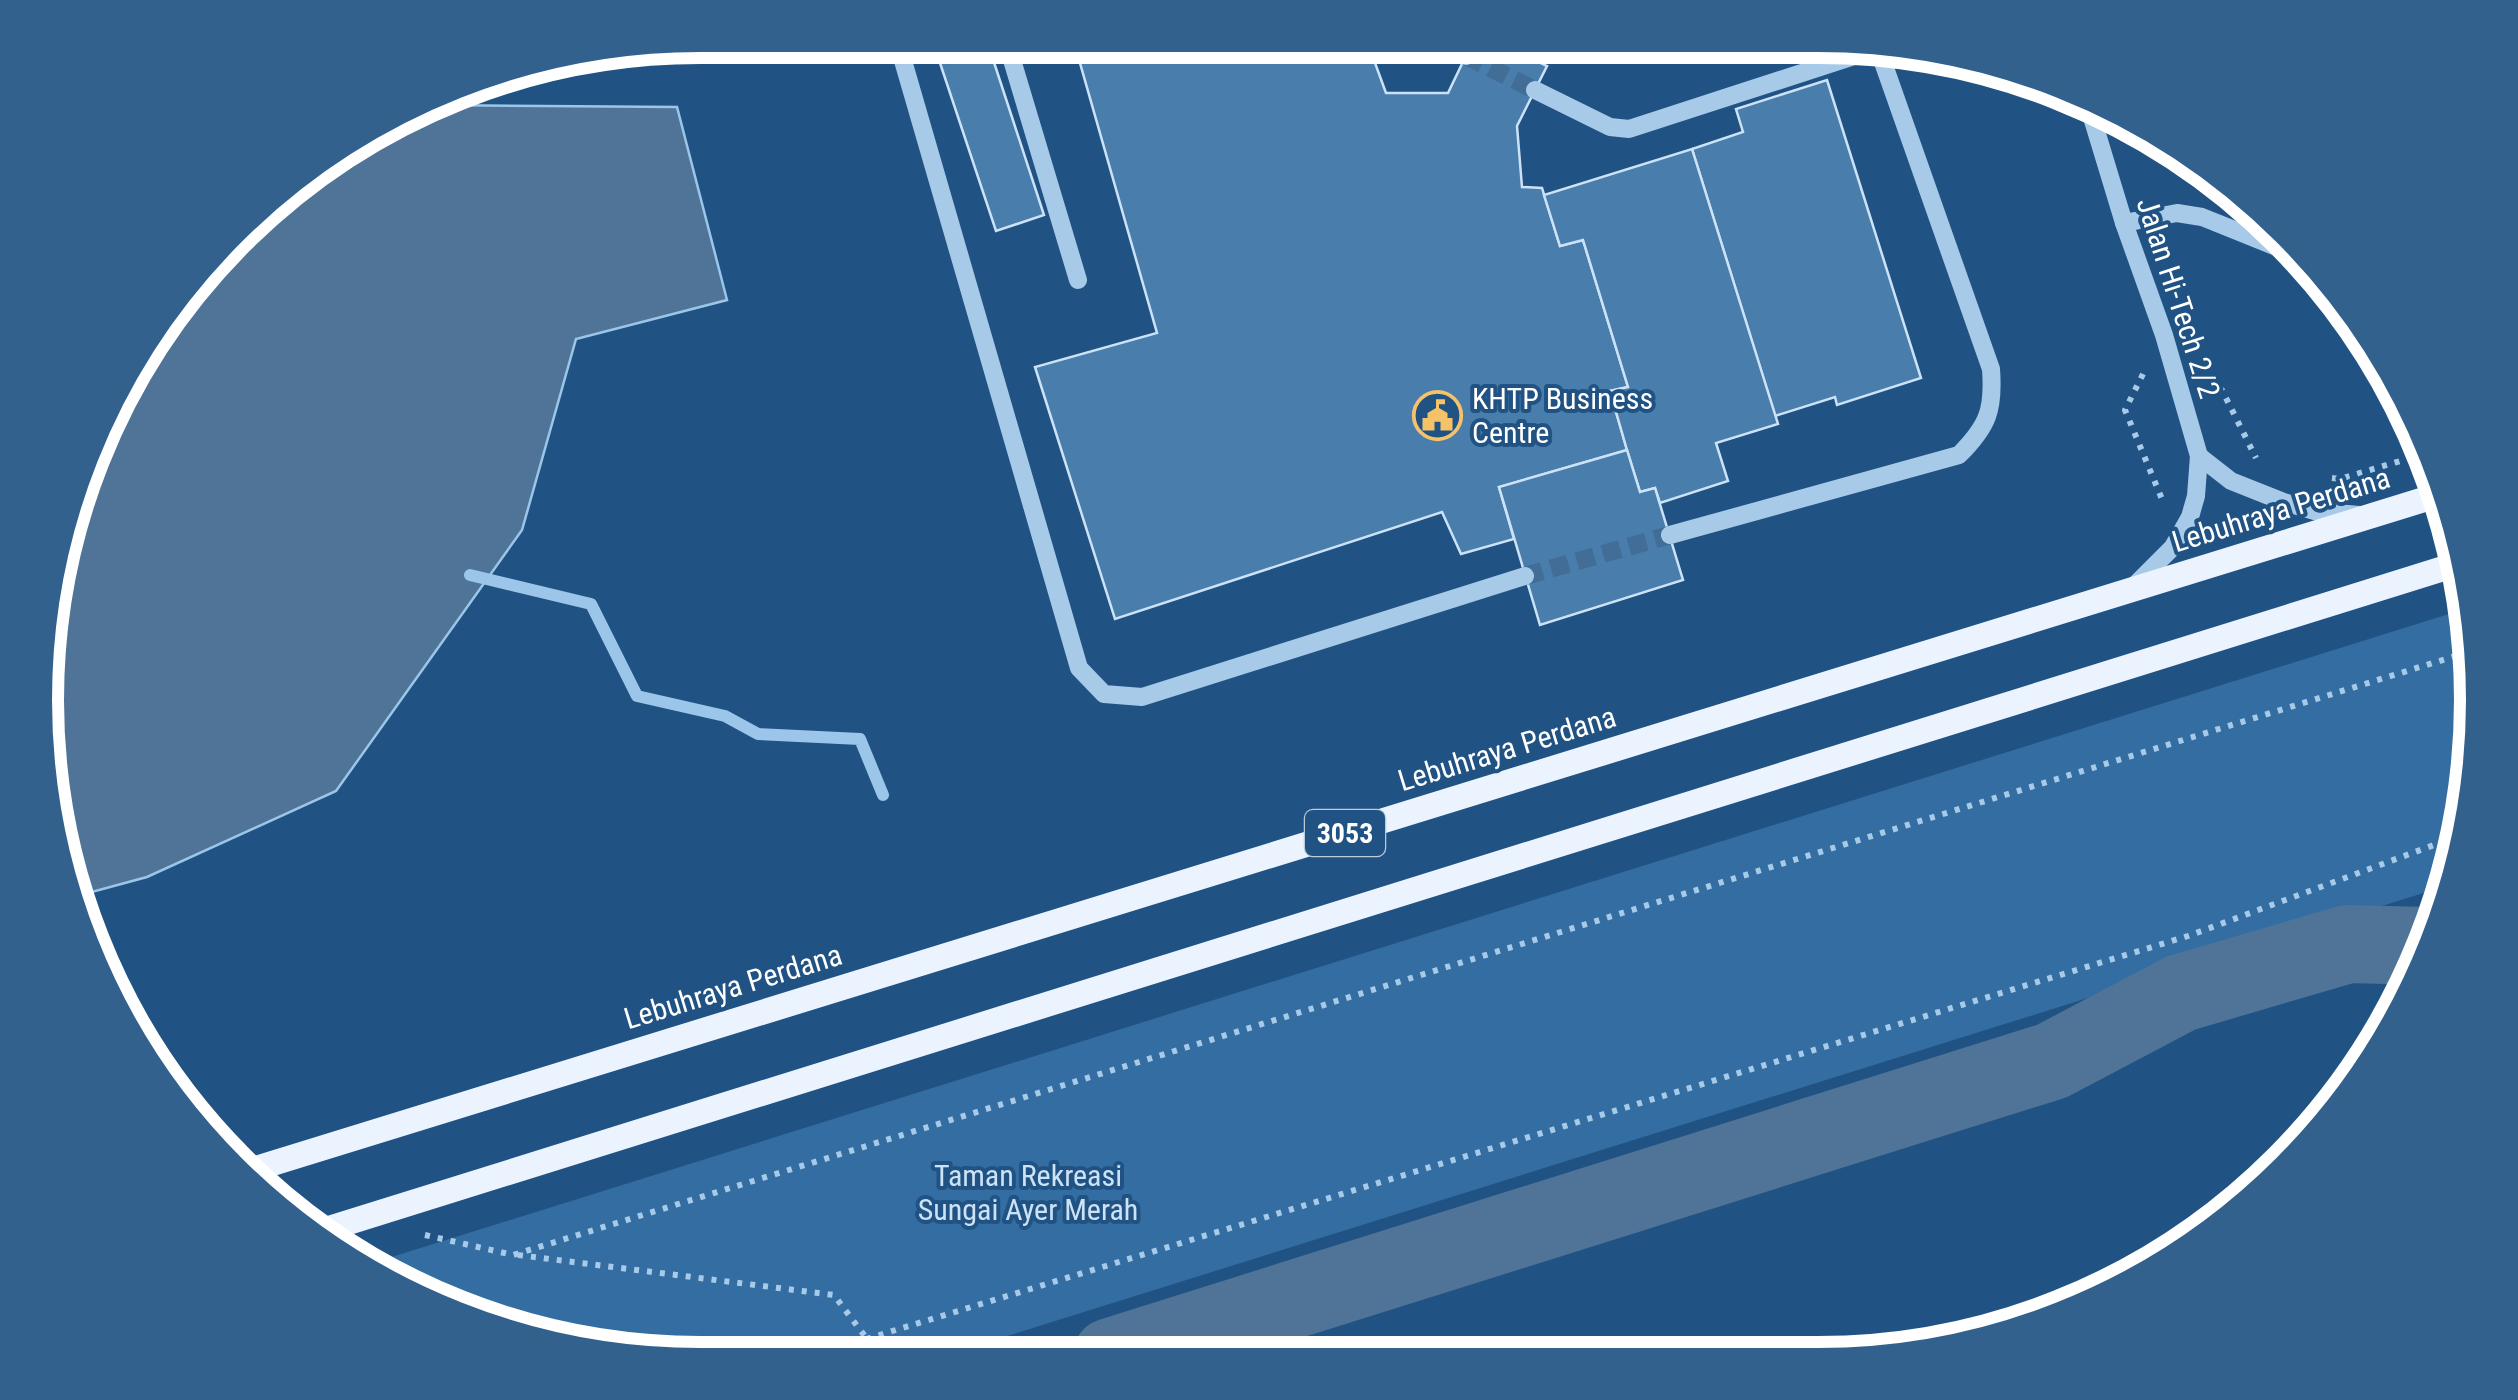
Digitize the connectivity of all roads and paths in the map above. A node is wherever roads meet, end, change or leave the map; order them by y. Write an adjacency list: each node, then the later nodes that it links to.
1 (902, 58): 20 (street)
2 (1011, 58): 9 (street)
3 (1846, 59): 5 (street)
4 (1886, 61): 18 (street)
5 (1534, 90)
6 (2093, 120): 7 (street, Jalan Hi-Tech 2/2)
7 (2124, 223): 8 (street); 10 (street, Jalan Hi-Tech 2/2)
8 (2270, 245)
9 (1078, 280)
10 (2164, 335): 11 (street, Jalan Hi-Tech 2/2); 13 (path); 16 (path)
11 (2199, 456): 17 (street); 21 (street)
12 (2413, 457): 14 (path)
13 (2260, 465)
14 (2326, 478)
15 (2428, 499): 17 (main road, Lebuhraya Perdana / 3053)
16 (2167, 511)
17 (2373, 516): 21 (main road, Lebuhraya Perdana / 3053)
18 (1670, 535)
19 (2446, 568): 25 (main road, 3053)
20 (1525, 576)
21 (2129, 591): 24 (main road, Lebuhraya Perdana / 3053)
22 (2459, 655): 27 (path)
23 (2444, 841): 28 (path)
24 (260, 1167)
25 (334, 1228)
26 (417, 1233): 27 (path)
27 (513, 1254): 28 (path)
28 (868, 1339): 29 (path)
29 (858, 1342)

